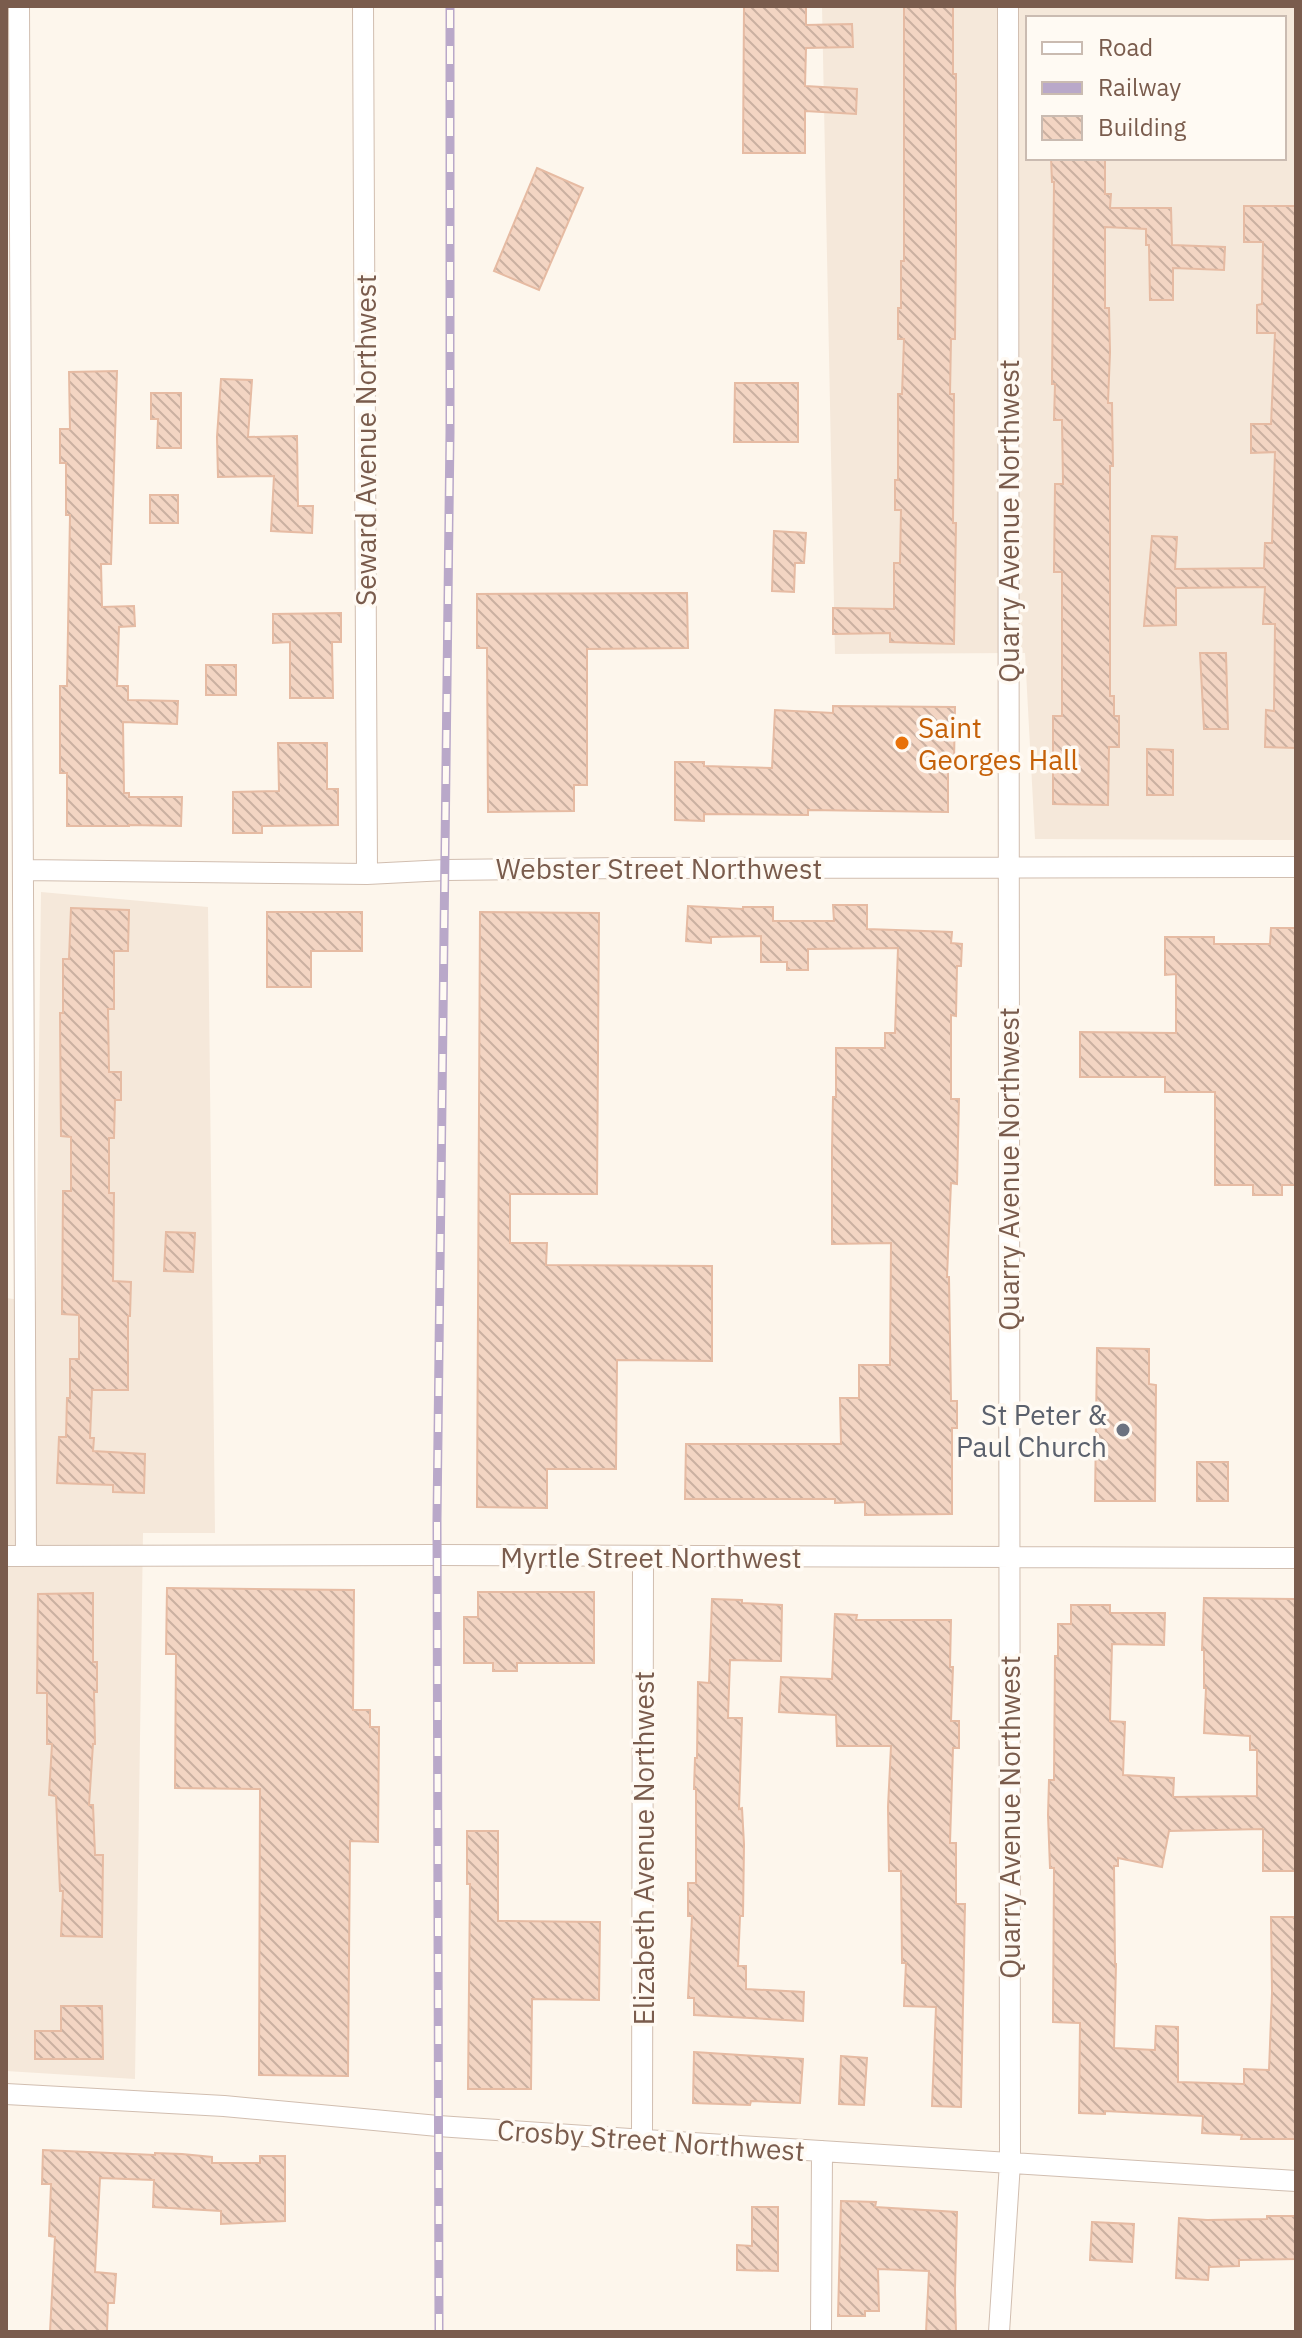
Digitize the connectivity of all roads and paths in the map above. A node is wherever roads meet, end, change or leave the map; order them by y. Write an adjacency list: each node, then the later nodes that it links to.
1 (19, 6): 6 (street)
2 (363, 6): 7 (street, Seward Avenue Northwest)
3 (1008, 6): 5 (street, Quarry Avenue Northwest)
4 (1296, 867): 5 (street, Webster Street Northwest)
5 (1008, 868): 7 (street, Webster Street Northwest); 10 (street, Quarry Avenue Northwest)
6 (23, 870): 7 (street, Webster Street Northwest); 8 (street)
7 (367, 874)
8 (16, 1556): 9 (street, Myrtle Street Northwest)
9 (643, 1557): 10 (street, Myrtle Street Northwest); 13 (street, Elizabeth Avenue Northwest)
10 (1009, 1557): 11 (street, Myrtle Street Northwest); 15 (street, Quarry Avenue Northwest)
11 (1296, 1558)
12 (6, 2094): 13 (street, Crosby Street Northwest)
13 (642, 2140): 14 (street, Crosby Street Northwest)
14 (822, 2151): 15 (street, Crosby Street Northwest); 17 (street)
15 (1010, 2163): 16 (street, Crosby Street Northwest); 18 (street, Quarry Avenue Northwest)
16 (1296, 2181)
17 (821, 2332)
18 (999, 2332)

